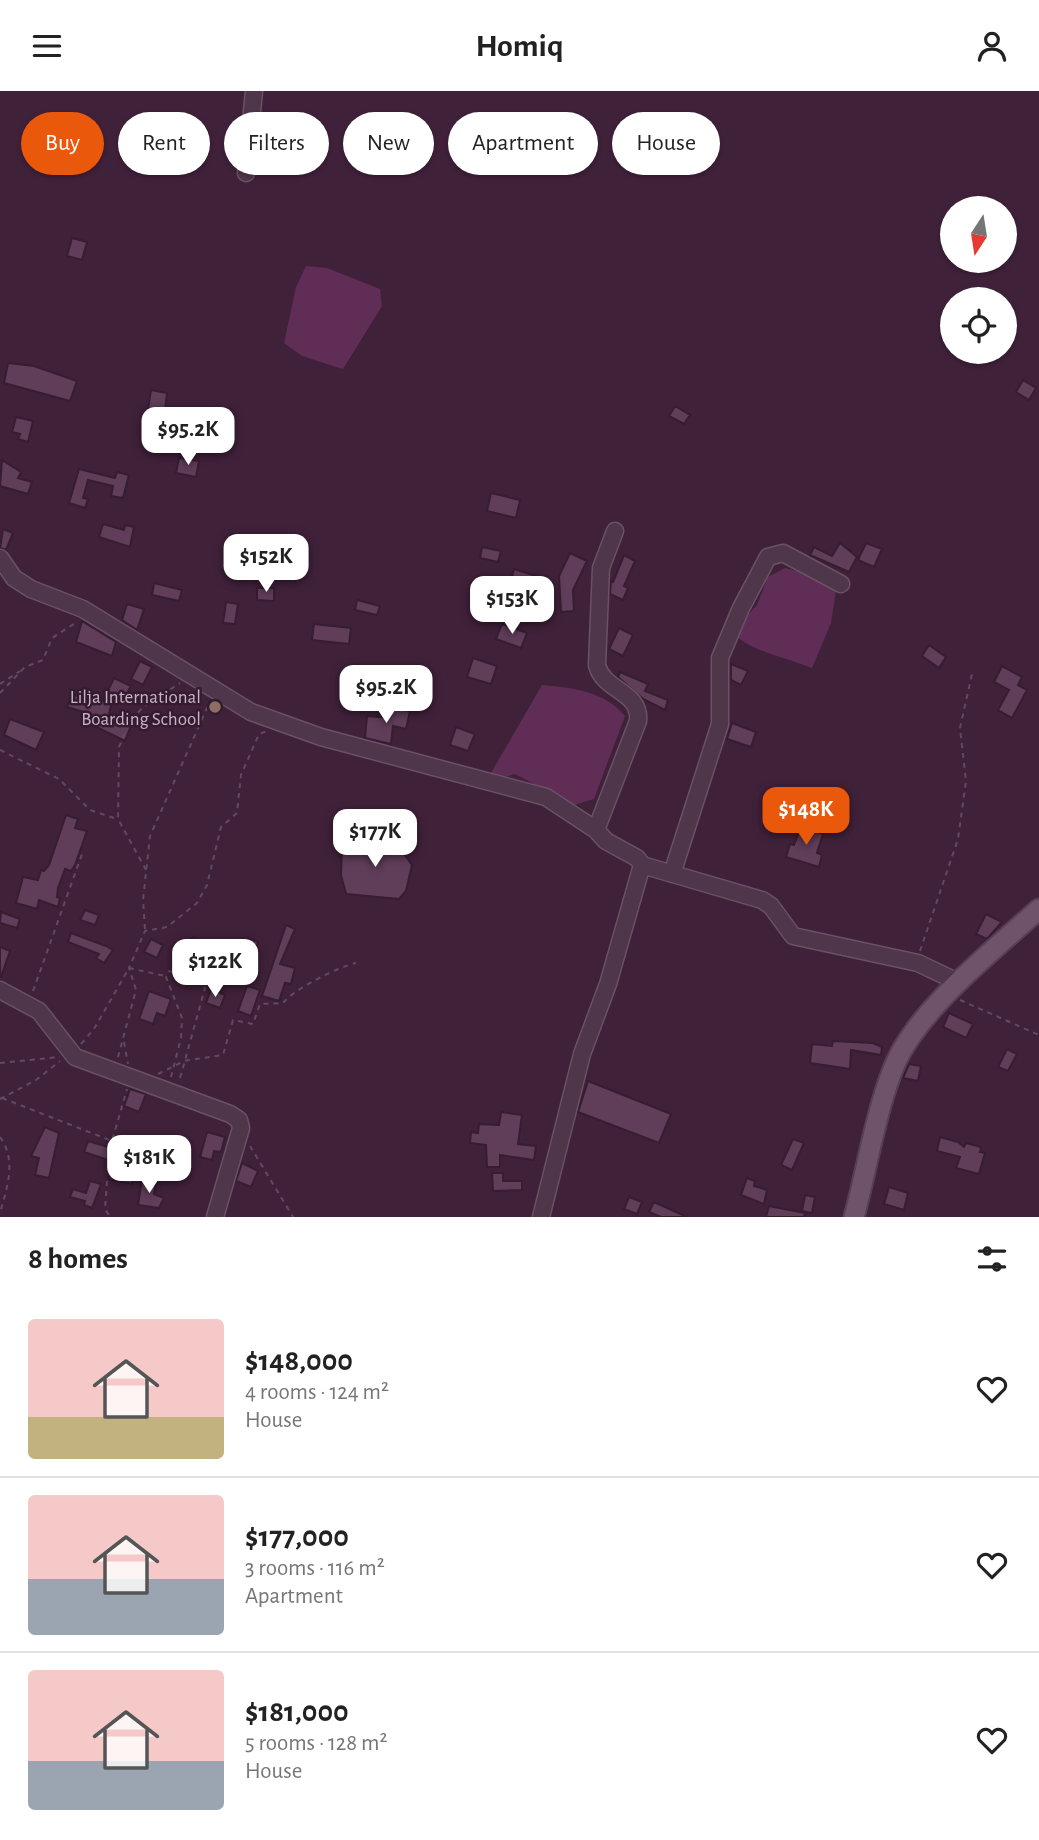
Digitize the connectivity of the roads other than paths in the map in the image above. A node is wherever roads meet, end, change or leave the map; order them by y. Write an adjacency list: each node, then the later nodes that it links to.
1 (254, 91): 2 (street)
2 (252, 112)
3 (615, 531): 6 (street)
4 (0, 558): 6 (street)
5 (841, 584): 8 (street)
6 (596, 829): 7 (street)
7 (642, 865): 8 (street); 13 (street)
8 (672, 874): 10 (street)
9 (1039, 909): 10 (main road)
10 (953, 989): 14 (main road)
11 (0, 990): 12 (street)
12 (215, 1217)
13 (541, 1217)
14 (854, 1217)

